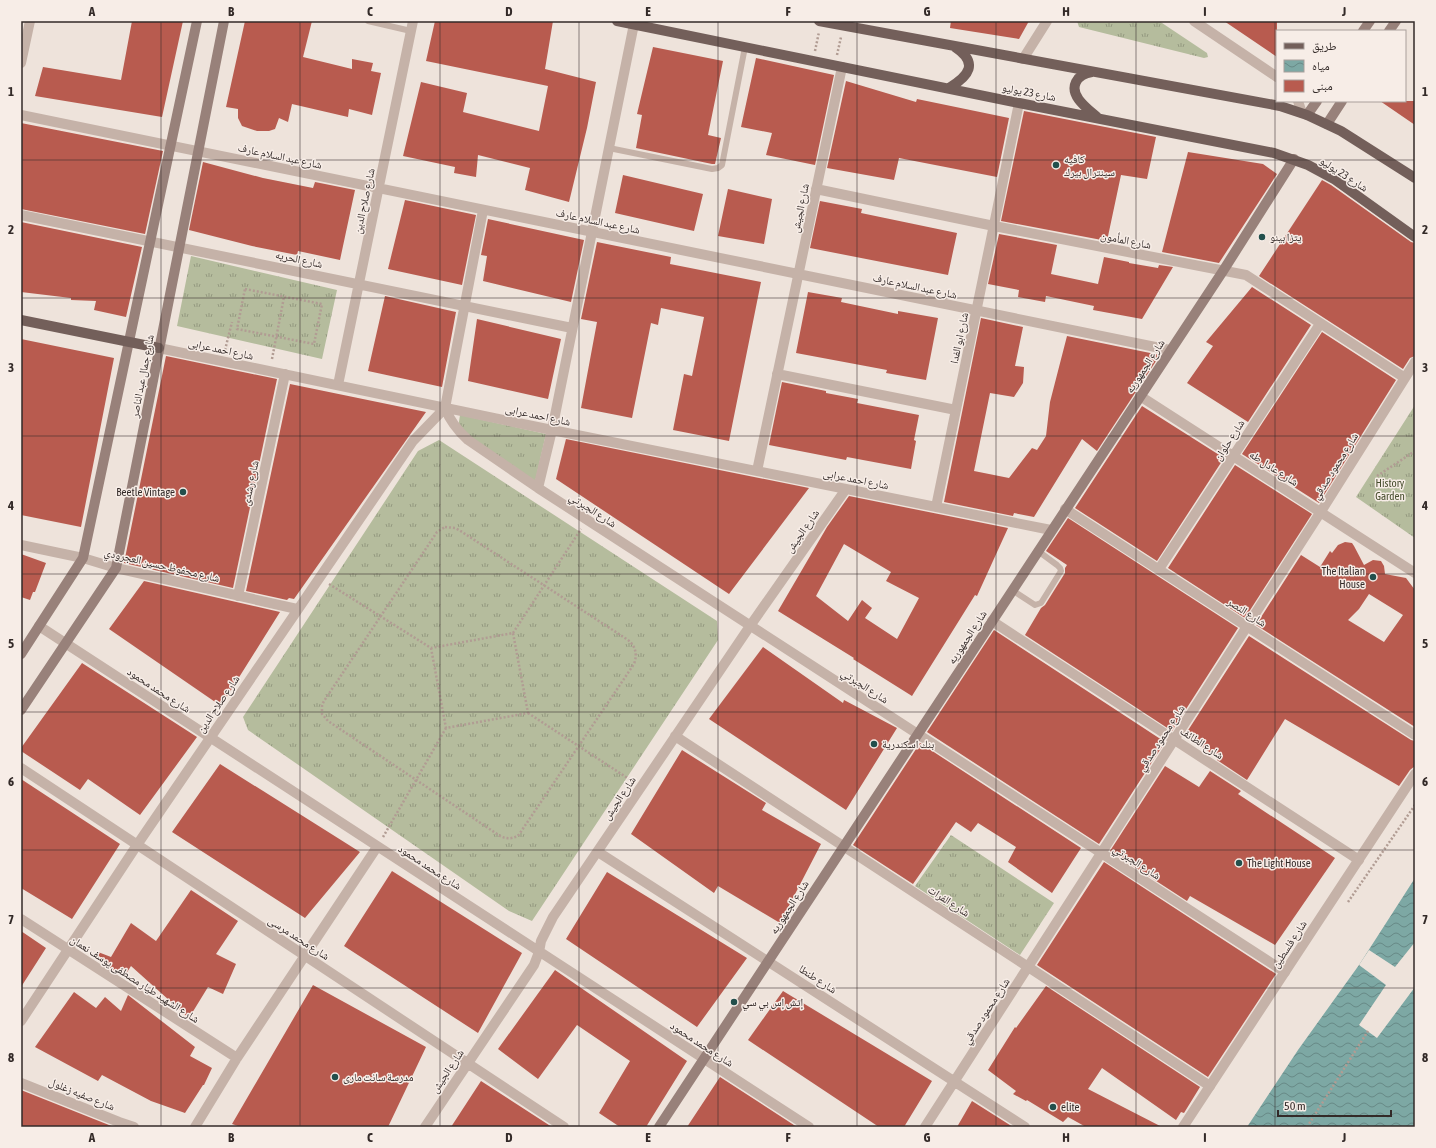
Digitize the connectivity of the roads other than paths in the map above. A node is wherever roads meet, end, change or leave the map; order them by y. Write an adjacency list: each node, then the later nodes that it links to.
1 (197, 21): 32 (main road, شارع جمال عبد الناصر)
2 (224, 21): 34 (main road, شارع جمال عبد الناصر)
3 (368, 21): 13 (lane)
4 (617, 21): 10 (main road, شارع 23 يوليو)
5 (820, 21): 11 (main road)
6 (1047, 21): 18 (street)
7 (1194, 21): 22 (street)
8 (1370, 21): 14 (main road)
9 (1396, 21): 15 (main road)
10 (634, 24): 17 (main road, شارع 23 يوليو); 33 (street)
11 (848, 25): 16 (main road)
12 (26, 26): 19 (street)
13 (412, 26): 37 (street, شارع صلاح الدين)
14 (1364, 30)
15 (1390, 30)
16 (953, 46): 18 (main road); 23 (main road)
17 (745, 47): 20 (main road, شارع 23 يوليو); 33 (lane)
18 (1023, 59): 21 (main road)
19 (21, 63)
20 (839, 66): 23 (main road, شارع 23 يوليو); 38 (street, شارع الجيش)
21 (1094, 72): 28 (main road); 30 (main road)
22 (1276, 76)
23 (949, 88): 27 (main road, شارع 23 يوليو)
24 (1299, 102): 28 (street)
25 (1316, 102): 28 (main road)
26 (1341, 102): 31 (main road)
27 (1019, 103): 30 (main road, شارع 23 يوليو); 41 (street, شارع ابو الفدا)
28 (1305, 114): 31 (main road)
29 (21, 115): 32 (street, شارع عبد السلام عارف)
30 (1097, 118): 35 (main road, شارع 23 يوليو)
31 (1327, 124): 36 (main road)
32 (170, 146): 34 (street, شارع عبد السلام عارف); 44 (main road, شارع جمال عبد الناصر)
33 (609, 148): 42 (street)
34 (198, 151): 37 (street, شارع عبد السلام عارف); 45 (main road, شارع جمال عبد الناصر)
35 (1294, 159): 43 (main road, شارع 23 يوليو); 46 (main road, شارع الجمهوريه)
36 (1415, 178)
37 (379, 188): 39 (street, شارع عبد السلام عارف); 48 (street, شارع صلاح الدين)
38 (816, 189): 41 (street, شارع المأمون); 47 (street, شارع الجيش)
39 (483, 210): 42 (street, شارع عبد السلام عارف); 49 (street)
40 (21, 215): 44 (street, شارع الحريه)
41 (994, 226): 46 (street, شارع المأمون); 50 (street, شارع ابو الفدا)
42 (592, 232): 47 (street, شارع عبد السلام عارف); 53 (street)
43 (1415, 237)
44 (150, 241): 45 (street, شارع الحريه); 54 (main road, شارع جمال عبد الناصر)
45 (180, 247): 48 (street, شارع الحريه); 55 (main road, شارع جمال عبد الناصر)
46 (1223, 271): 52 (street, شارع المأمون); 56 (main road, شارع الجمهوريه)
47 (798, 274): 50 (street, شارع عبد السلام عارف); 59 (street, شارع الجيش)
48 (359, 284): 49 (street, شارع الحريه); 61 (street, شارع صلاح الدين)
49 (465, 306): 53 (street, شارع الحريه); 63 (street)
50 (977, 310): 56 (street, شارع عبد السلام عارف); 64 (street, شارع ابو الفدا)
51 (21, 320): 54 (main road, شارع احمد عرابى)
52 (1320, 324): 60 (street, شارع المأمون); 66 (street, شارع حلوان)
53 (572, 328): 65 (street)
54 (129, 342): 55 (main road, شارع احمد عرابى); 76 (main road, شارع جمال عبد الناصر)
55 (159, 348): 58 (street, شارع احمد عرابى); 77 (main road, شارع جمال عبد الناصر)
56 (1170, 350): 62 (main road, شارع الجمهوريه)
57 (1415, 362): 60 (street, شارع محمود صدقي)
58 (285, 374): 61 (street, شارع احمد عرابى); 81 (street, شارع رشدى)
59 (777, 374): 64 (street); 67 (street, شارع الجيش)
60 (1405, 378): 72 (street, شارع محمود صدقي)
61 (338, 385): 63 (street, شارع احمد عرابى)
62 (1140, 396): 66 (street, شارع عادل طه); 71 (main road, شارع الجمهوريه)
63 (445, 408): 65 (street, شارع احمد عرابى); 68 (street, شارع الجبرتي); 82 (street, شارع صلاح الدين)
64 (956, 410): 70 (street, شارع ابو الفدا)
65 (552, 430): 67 (street, شارع احمد عرابى); 68 (street)
66 (1233, 456): 72 (street, شارع عادل طه); 78 (street, شارع حلوان)
67 (757, 471): 69 (street, شارع احمد عرابى)
68 (538, 488): 85 (street, شارع الجبرتي)
69 (846, 489): 70 (street, شارع احمد عرابى); 85 (street, شارع الجيش)
70 (936, 507): 73 (street, شارع احمد عرابى)
71 (1065, 509): 73 (main road, شارع الجمهوريه); 78 (street, شارع النصر)
72 (1320, 513): 79 (street, شارع عادل طه); 86 (street, شارع محمود صدقي)
73 (1051, 530): 75 (main road, شارع الجمهوريه)
74 (21, 545): 76 (street, شارع محفوظ حسين العجرودي)
75 (1038, 551): 80 (main road, شارع الجمهوريه); 80 (lane)
76 (83, 558): 77 (street, شارع محفوظ حسين العجرودي); 84 (main road, شارع جمال عبد الناصر)
77 (116, 568): 81 (street, شارع محفوظ حسين العجرودي); 87 (main road, شارع جمال عبد الناصر)
78 (1159, 569): 86 (street, شارع النصر)
79 (1415, 574)
80 (1012, 590): 83 (main road, شارع الجمهوريه)
81 (238, 596): 82 (street, شارع محفوظ حسين العجرودي)
82 (297, 609): 93 (street, شارع صلاح الدين)
83 (992, 621): 90 (main road, شارع الجمهوريه); 94 (street, شارع الطائف)
84 (39, 626): 87 (street, شارع محمد محمود); 88 (main road, شارع جمال عبد الناصر)
85 (750, 626): 90 (street, شارع الجبرتي); 92 (street, شارع الجيش)
86 (1247, 626): 91 (street, شارع النصر); 94 (street, شارع محمود صدقي)
87 (65, 643): 89 (main road, شارع جمال عبد الناصر); 93 (street, شارع محمد محمود)
88 (21, 654)
89 (21, 710)
90 (917, 734): 99 (main road, شارع الجمهوريه); 101 (street, شارع الجبرتي)
91 (1415, 735)
92 (675, 736): 99 (street, شارع الفرات); 100 (street, شارع الجيش)
93 (210, 738): 97 (street, شارع صلاح الدين); 98 (street, شارع محمد محمود)
94 (1174, 739): 101 (street, شارع محمود صدقي); 102 (street, شارع الطائف)
95 (21, 768): 97 (street, شارع محمد مرسى)
96 (1415, 774): 102 (street, شارع فلسطين)
97 (137, 845): 104 (street, شارع صلاح الدين); 106 (street, شارع محمد مرسى)
98 (377, 846): 105 (street, شارع محمد محمود); 106 (street)
99 (844, 846): 107 (main road, شارع الجمهوريه); 108 (street, شارع الفرات)
100 (598, 852): 105 (street, شارع الجيش); 107 (street, شارع طنطا)
101 (1101, 853): 108 (street, شارع محمود صدقي); 109 (street, شارع الجبرتي)
102 (1359, 860): 109 (street, شارع فلسطين)
103 (21, 919): 104 (street, شارع الشهيد طيار مصطفى يوسف نعمان)
104 (68, 950): 110 (street, شارع صلاح الدين); 111 (street, شارع الشهيد طيار مصطفى يوسف نعمان)
105 (539, 952): 112 (street, شارع محمد محمود); 113 (street, شارع الجيش)
106 (304, 956): 111 (street); 113 (street, شارع محمد مرسى)
107 (768, 961): 112 (main road, شارع الجمهوريه); 114 (street, شارع طنطا)
108 (1028, 967): 114 (street, شارع محمود صدقي); 116 (street, شارع الفرات)
109 (1285, 972): 116 (street, شارع فلسطين)
110 (21, 1021)
111 (237, 1058): 118 (street)
112 (703, 1060): 121 (main road, شارع الجمهوريه); 122 (street, شارع محمد محمود)
113 (468, 1062): 119 (street, شارع الجيش); 120 (street, شارع محمد مرسى)
114 (955, 1082): 123 (street, شارع محمود صدقي); 124 (street, شارع طنطا)
115 (21, 1083): 117 (street, شارع صفيه زغلول)
116 (1210, 1086): 125 (street, شارع فلسطين)
117 (134, 1127)
118 (195, 1127)
119 (425, 1127)
120 (564, 1127)
121 (659, 1127)
122 (809, 1127)
123 (926, 1127)
124 (1025, 1127)
125 (1183, 1127)

